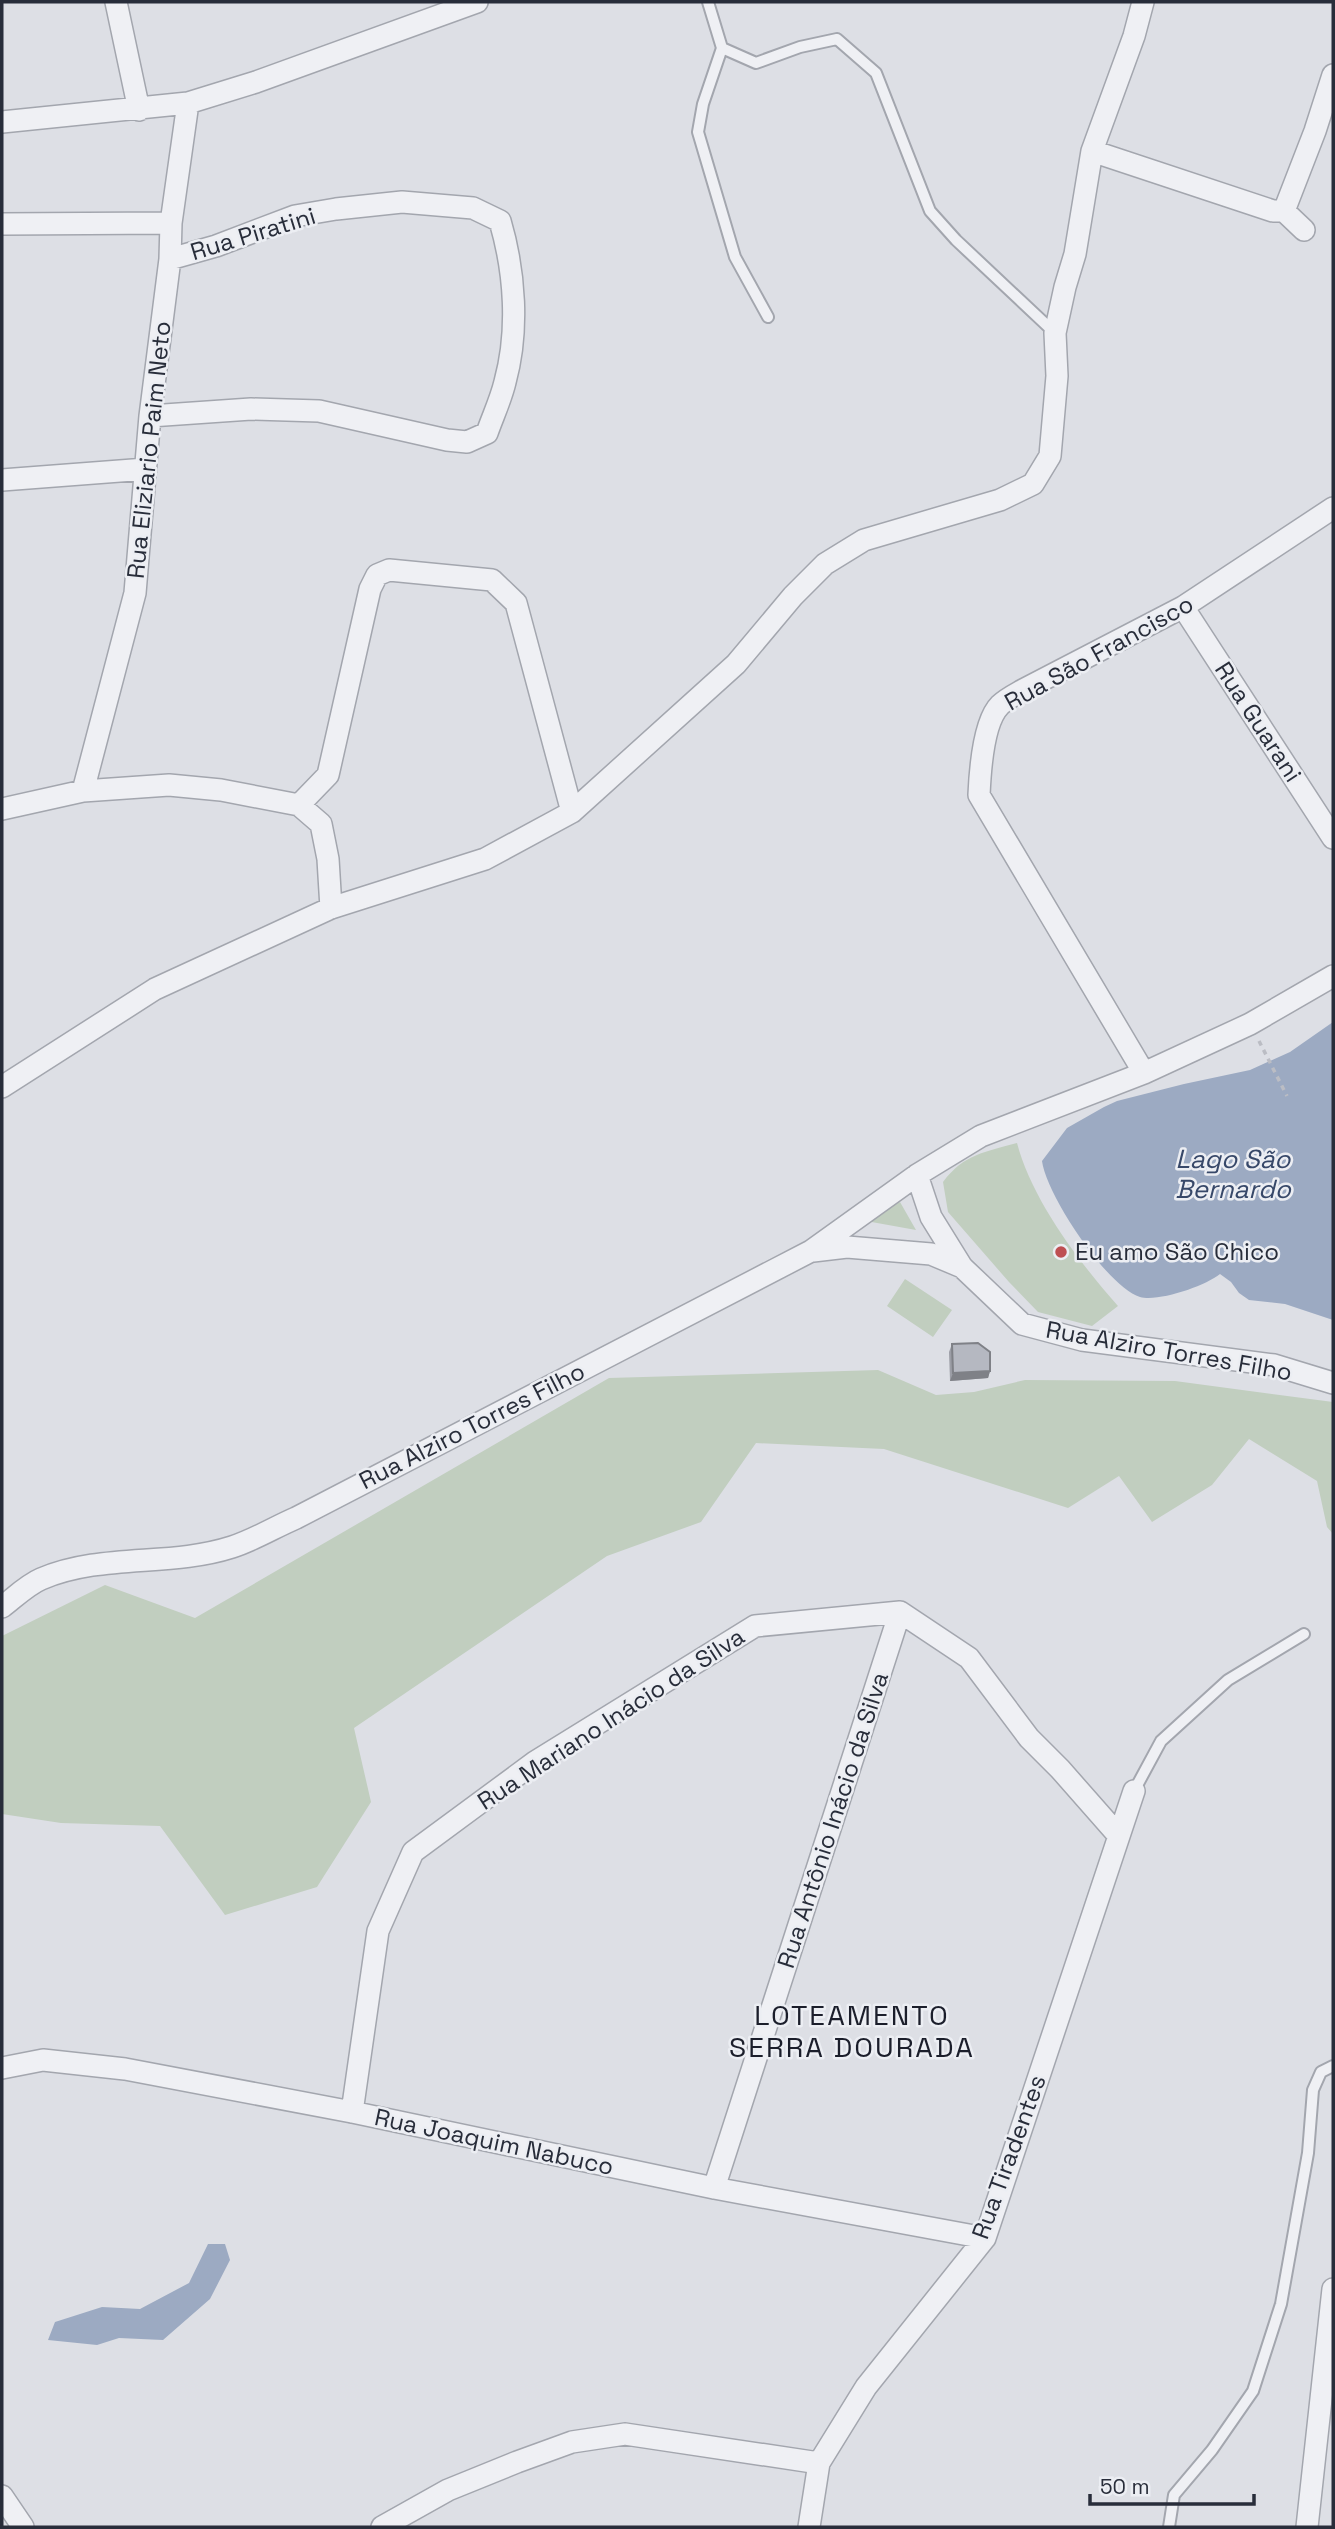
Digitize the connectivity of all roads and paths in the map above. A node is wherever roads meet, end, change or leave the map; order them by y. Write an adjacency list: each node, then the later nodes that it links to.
1 (116, 2): 8 (street)
2 (477, 2): 7 (street)
3 (708, 2): 5 (lane)
4 (1143, 2): 10 (street)
5 (722, 48): 16 (lane); 17 (lane)
6 (1332, 75): 11 (street)
7 (188, 103): 8 (street); 12 (street, Rua Eliziario Paim Neto)
8 (139, 110): 9 (street)
9 (2, 122)
10 (1092, 151): 11 (street); 17 (street)
11 (1284, 211): 14 (street)
12 (171, 223): 13 (street, Rua Piratini); 15 (street, Rua Eliziario Paim Neto)
13 (2, 224)
14 (1304, 230)
15 (170, 259): 18 (street, Rua Eliziario Paim Neto); 18 (street, Rua Piratini)
16 (768, 317)
17 (1055, 333): 26 (street)
18 (150, 416): 19 (street, Rua Eliziario Paim Neto)
19 (146, 468): 20 (street); 23 (street, Rua Eliziario Paim Neto)
20 (2, 480)
21 (1333, 508): 22 (street, Rua São Francisco)
22 (1183, 607): 27 (street, Rua Guarani); 31 (street, Rua São Francisco)
23 (83, 791): 24 (street); 25 (street)
24 (299, 805): 26 (street); 28 (street)
25 (2, 809)
26 (572, 812): 28 (street)
27 (1333, 838)
28 (331, 908): 32 (street)
29 (1333, 976): 30 (street, Rua Alziro Torres Filho)
30 (1250, 1024): 31 (street, Rua Alziro Torres Filho); 33 (path)
31 (1143, 1073): 34 (street, Rua Alziro Torres Filho)
32 (2, 1087)
33 (1287, 1096)
34 (917, 1175): 35 (street, Rua Alziro Torres Filho); 36 (street, Rua Alziro Torres Filho)
35 (811, 1251): 36 (street); 38 (street, Rua Alziro Torres Filho)
36 (962, 1267): 37 (street, Rua Alziro Torres Filho)
37 (1333, 1383)
38 (2, 1607)
39 (900, 1612): 42 (street); 45 (street, Rua Mariano Inácio da Silva); 46 (street, Rua Antônio Inácio da Silva)
40 (1304, 1634): 41 (lane)
41 (1133, 1791): 42 (street, Rua Tiradentes)
42 (1119, 1836): 47 (street, Rua Tiradentes)
43 (1333, 2066): 54 (lane)
44 (2, 2068): 45 (street, Rua Joaquim Nabuco)
45 (352, 2112): 46 (street, Rua Joaquim Nabuco)
46 (714, 2188): 47 (street, Rua Joaquim Nabuco)
47 (985, 2238): 49 (street, Rua Tiradentes)
48 (1333, 2289): 55 (street)
49 (819, 2463): 52 (street); 53 (street, Rua Tiradentes)
50 (2, 2496): 51 (street)
51 (23, 2527)
52 (382, 2527)
53 (809, 2527)
54 (1169, 2527)
55 (1307, 2527)

